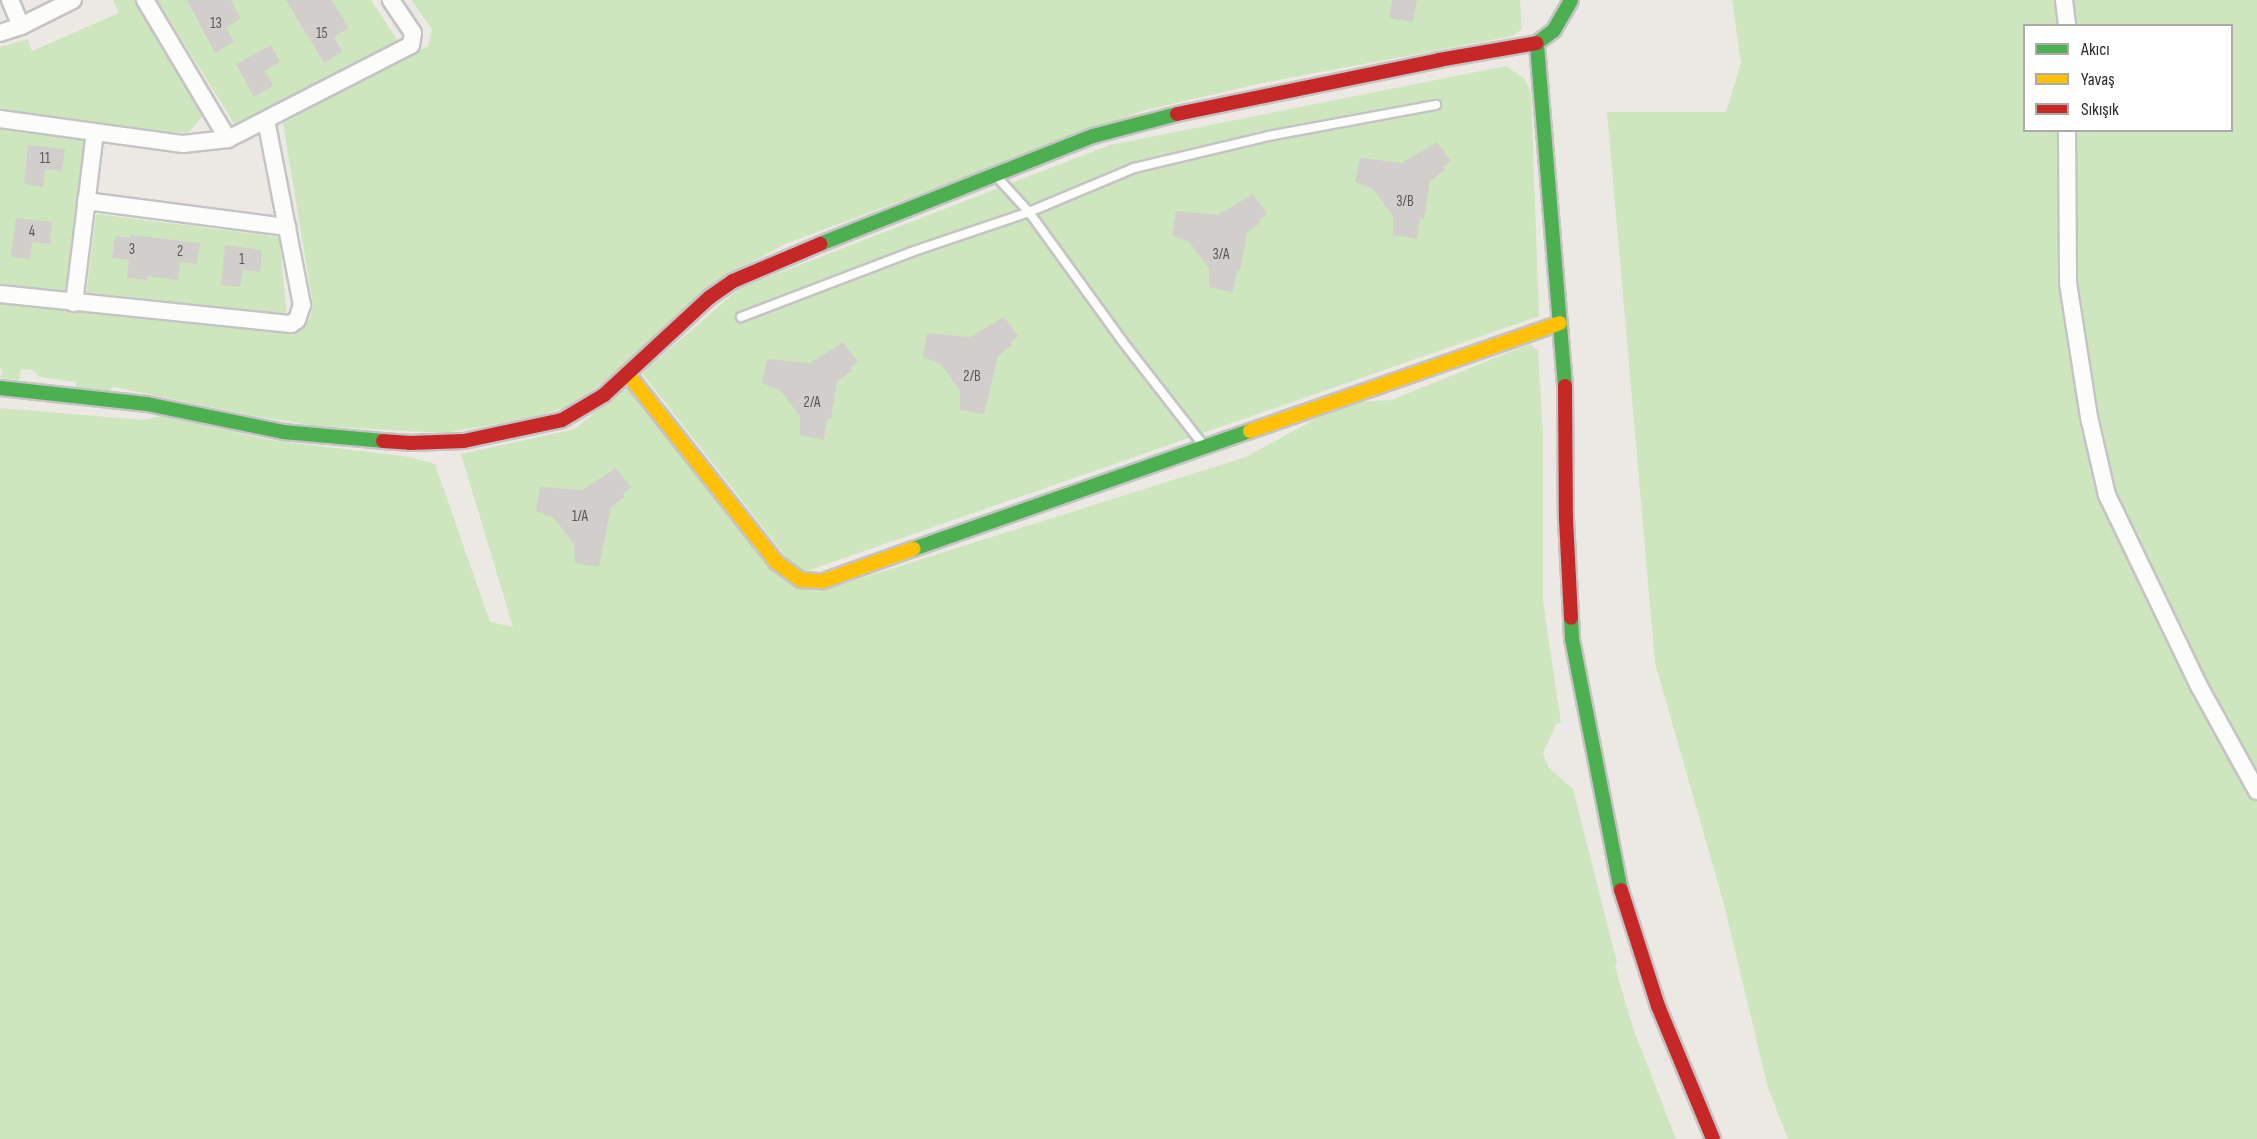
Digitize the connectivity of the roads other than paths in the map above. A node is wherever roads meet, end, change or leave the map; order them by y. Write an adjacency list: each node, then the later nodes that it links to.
1 (9, 0): 8 (street)
2 (73, 0): 8 (street)
3 (145, 0): 16 (street)
4 (391, 0): 13 (street)
5 (1571, 0): 10 (street)
6 (2064, 0): 7 (street)
7 (2067, 24)
8 (21, 26): 9 (street)
9 (0, 33)
10 (1537, 43): 17 (street); 24 (street)
11 (1436, 105): 19 (lane)
12 (0, 119): 15 (street)
13 (266, 120): 16 (street); 20 (street)
14 (2067, 132): 28 (street)
15 (94, 133): 16 (street); 18 (street)
16 (228, 140)
17 (996, 176): 19 (lane); 25 (street)
18 (86, 201): 20 (street); 22 (street)
19 (1029, 212): 23 (lane); 27 (lane)
20 (287, 226): 22 (street)
21 (0, 294): 22 (street)
22 (74, 303)
23 (741, 317)
24 (1560, 323): 27 (street); 29 (street)
25 (627, 373): 26 (street); 27 (street)
26 (0, 388)
27 (1205, 447)
28 (2257, 791)
29 (1713, 1139)

